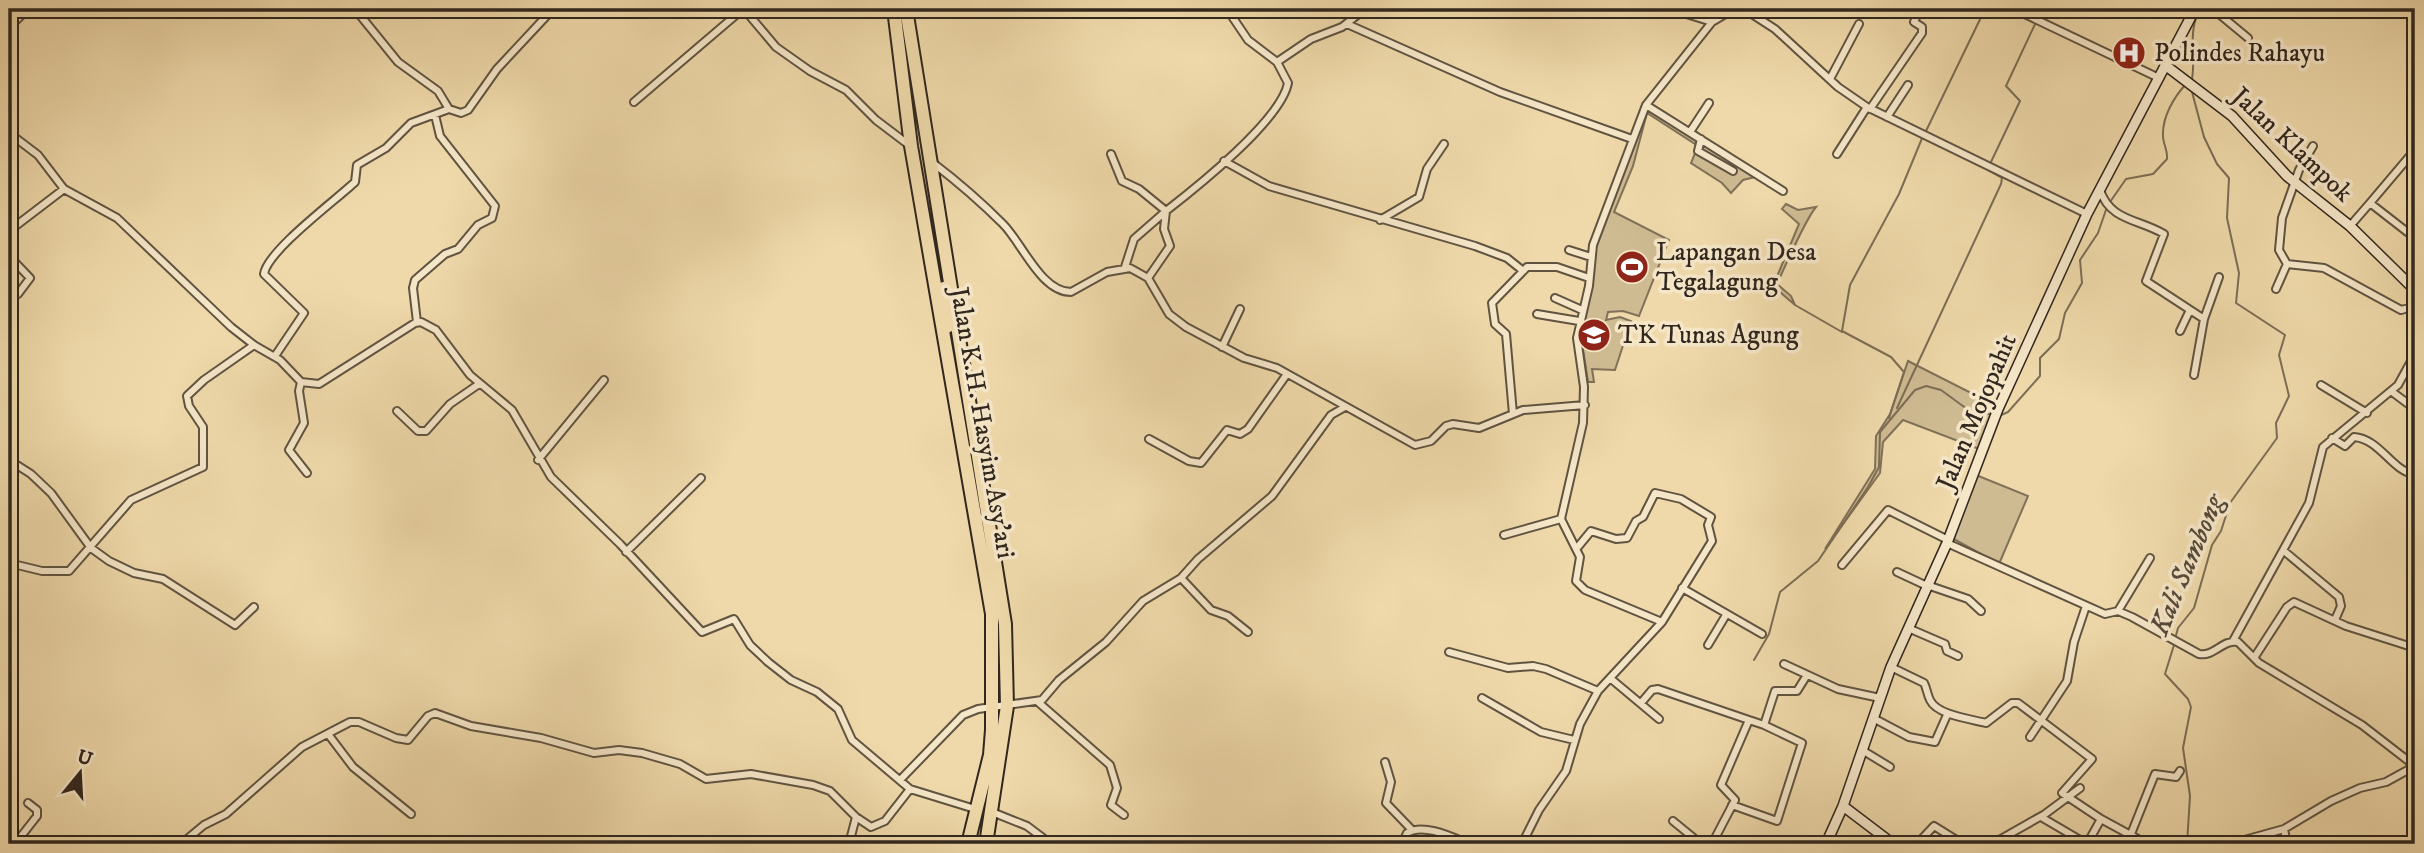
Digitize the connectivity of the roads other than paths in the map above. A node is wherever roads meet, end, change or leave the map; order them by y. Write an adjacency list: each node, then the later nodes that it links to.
1 (28, 9): 19 (street)
2 (355, 9): 29 (street)
3 (553, 9): 29 (street)
4 (743, 9): 26 (street); 38 (street)
5 (894, 9): 38 (highway, Jalan K.H. Hasyim Asy'ari)
6 (906, 9): 44 (highway, Jalan K.H. Hasyim Asy'ari)
7 (1227, 9): 21 (street)
8 (1365, 9): 17 (street)
9 (1652, 9): 16 (street)
10 (1734, 9): 16 (street)
11 (1744, 9): 24 (street)
12 (1929, 9): 30 (street)
13 (2014, 9): 23 (street)
14 (2194, 9): 22 (street, Jalan Mojopahit)
15 (2213, 9): 20 (street)
16 (1712, 22): 28 (street)
17 (1347, 24): 21 (street); 35 (street)
18 (1859, 24): 24 (street)
19 (9, 27)
20 (2248, 38)
21 (1277, 62): 43 (street)
22 (2165, 65): 23 (street, Jalan Mojopahit); 46 (street, Jalan Klampok)
23 (2159, 78): 48 (street, Jalan Mojopahit)
24 (1830, 79): 30 (street)
25 (1908, 85): 32 (street)
26 (634, 102)
27 (1709, 103): 33 (street)
28 (1646, 105): 33 (street); 35 (street)
29 (449, 108): 31 (street)
30 (1868, 108): 32 (street); 42 (street)
31 (435, 115): 79 (street); 85 (street)
32 (1887, 117): 52 (street)
33 (1690, 132): 36 (street)
34 (9, 133): 47 (street)
35 (1632, 139): 60 (street)
36 (1702, 139): 45 (street); 49 (street)
37 (1444, 144): 53 (street)
38 (911, 146): 77 (highway, Jalan K.H. Hasyim Asy'ari)
39 (2313, 146): 46 (street)
40 (2414, 151): 50 (street)
41 (1111, 154): 51 (street)
42 (1837, 154)
43 (1224, 161): 51 (street); 53 (street)
44 (932, 162): 58 (highway, Jalan K.H. Hasyim Asy'ari); 62 (street)
45 (1733, 172)
46 (2295, 184): 54 (street, Jalan Klampok); 61 (street)
47 (64, 189): 55 (street); 82 (street)
48 (2100, 190): 52 (street, Jalan Mojopahit); 74 (street)
49 (1783, 191)
50 (2370, 203): 54 (street); 56 (street)
51 (1166, 211): 62 (street); 65 (street)
52 (2087, 214): 109 (street, Jalan Mojopahit)
53 (1380, 220): 63 (street)
54 (2350, 226): 68 (street, Jalan Klampok)
55 (9, 231)
56 (2415, 239)
57 (1569, 250): 60 (street)
58 (947, 254): 77 (highway); 81 (highway, Jalan K.H. Hasyim Asy'ari)
59 (9, 256): 69 (street)
60 (1591, 257): 66 (street)
61 (2287, 264): 67 (street); 71 (street)
62 (1125, 267): 65 (street)
63 (1522, 270): 66 (street); 98 (street)
64 (2219, 277): 76 (street)
65 (1148, 278): 83 (street)
66 (1589, 278): 73 (street)
67 (2276, 289)
68 (2415, 290)
69 (18, 294)
70 (1555, 298): 73 (street)
71 (2415, 300)
72 (1240, 309): 83 (street)
73 (1582, 310): 78 (street)
74 (2190, 310): 76 (street); 80 (street)
75 (1537, 314): 78 (street)
76 (2204, 319): 87 (street)
77 (940, 320): 99 (highway, Jalan K.H. Hasyim Asy'ari)
78 (1579, 321): 93 (street)
79 (417, 322): 89 (street); 90 (street)
80 (2180, 331)
81 (961, 341): 99 (highway); 146 (highway, Jalan K.H. Hasyim Asy'ari)
82 (254, 345): 85 (street); 110 (street)
83 (1222, 347): 86 (street)
84 (2415, 354): 92 (street)
85 (275, 356): 89 (street)
86 (1287, 374): 94 (street); 101 (street)
87 (2194, 375)
88 (604, 380): 103 (street)
89 (301, 382): 104 (street)
90 (479, 384): 96 (street); 103 (street)
91 (2321, 385): 97 (street)
92 (2391, 391): 95 (street); 97 (street)
93 (1585, 405): 98 (street); 107 (street)
94 (1345, 407): 98 (street); 118 (street)
95 (2415, 409)
96 (397, 411)
97 (2367, 413): 100 (street)
98 (1513, 414)
99 (957, 416): 146 (highway, Jalan K.H. Hasyim Asy'ari)
100 (2332, 438): 105 (street); 112 (street)
101 (1149, 439)
102 (9, 460): 110 (street)
103 (538, 460): 113 (street)
104 (307, 473)
105 (2414, 474)
106 (701, 478): 113 (street)
107 (1561, 519): 108 (street); 111 (street)
108 (1504, 535)
109 (1947, 542): 116 (street); 119 (street, Jalan Mojopahit); 121 (street)
110 (91, 548): 115 (street); 122 (street)
111 (1577, 548): 120 (street); 127 (street)
112 (2284, 551): 126 (street); 131 (street)
113 (626, 552): 160 (street)
114 (2150, 558): 124 (street)
115 (9, 563)
116 (1842, 565)
117 (1897, 572): 119 (street)
118 (1181, 578): 129 (street); 144 (street)
119 (1927, 586): 123 (street); 128 (street, Jalan Mojopahit)
120 (1682, 588): 125 (street); 127 (street)
121 (2086, 606): 124 (street); 151 (street)
122 (254, 607)
123 (1981, 611)
124 (2118, 611): 131 (street)
125 (1726, 615): 130 (street); 132 (street)
126 (2335, 620): 133 (street); 136 (street)
127 (1662, 622): 140 (street)
128 (1908, 628): 135 (street); 138 (street, Jalan Mojopahit)
129 (1248, 632)
130 (1762, 634)
131 (2233, 641): 136 (street)
132 (1708, 645)
133 (2415, 648)
134 (1449, 652): 141 (street)
135 (1958, 656)
136 (2254, 658): 174 (street)
137 (1784, 664): 139 (street)
138 (1891, 667): 143 (street, Jalan Mojopahit); 147 (street)
139 (1807, 675): 143 (street); 152 (street)
140 (1610, 678): 141 (street); 145 (street)
141 (1598, 691): 155 (street)
142 (1482, 698): 155 (street)
143 (1880, 698): 148 (street, Jalan Mojopahit)
144 (1038, 702): 146 (street); 169 (street)
145 (1641, 703): 149 (street); 150 (street)
146 (1001, 707): 160 (street); 166 (highway, Jalan K.H. Hasyim Asy'ari); 167 (highway, Jalan K.H. Hasyim Asy'ari)
147 (1947, 715): 148 (street); 151 (street)
148 (1873, 718): 156 (street, Jalan Mojopahit)
149 (1659, 719)
150 (1749, 720): 152 (street); 164 (street)
151 (2042, 720): 154 (street); 172 (street)
152 (1764, 725): 164 (street)
153 (328, 734): 168 (street); 170 (street); 180 (street)
154 (2030, 737)
155 (1574, 740): 189 (street)
156 (1862, 750): 158 (street); 165 (street, Jalan Mojopahit)
157 (1385, 762): 175 (street)
158 (1890, 767)
159 (2180, 771): 176 (street)
160 (900, 780): 162 (street)
161 (2080, 788): 171 (street)
162 (910, 789): 166 (street); 170 (street)
163 (28, 803): 179 (street)
164 (1732, 805): 190 (street)
165 (1843, 807): 191 (street, Jalan Mojopahit); 192 (street)
166 (975, 809): 182 (highway, Jalan K.H. Hasyim Asy'ari)
167 (992, 813): 183 (highway, Jalan K.H. Hasyim Asy'ari); 184 (street)
168 (411, 814)
169 (1124, 815)
170 (856, 817): 181 (street)
171 (2041, 817): 172 (street); 195 (street)
172 (2101, 819): 176 (street)
173 (1673, 821): 178 (street)
174 (2284, 829): 177 (street); 200 (street)
175 (1412, 830): 187 (street); 188 (street)
176 (2132, 835): 196 (street); 197 (street)
177 (2260, 836): 198 (street); 199 (street)
178 (1693, 841): 190 (street)
179 (15, 844)
180 (181, 844)
181 (849, 844)
182 (968, 844)
183 (986, 844)
184 (1051, 844)
185 (1226, 844): 186 (street)
186 (1233, 844)
187 (1402, 844)
188 (1469, 844)
189 (1522, 844)
190 (1710, 844)
191 (1826, 844)
192 (1893, 844)
193 (1917, 844): 194 (street)
194 (1963, 844)
195 (1992, 844)
196 (2127, 844)
197 (2147, 844)
198 (2230, 844)
199 (2261, 844)
200 (2287, 844)

